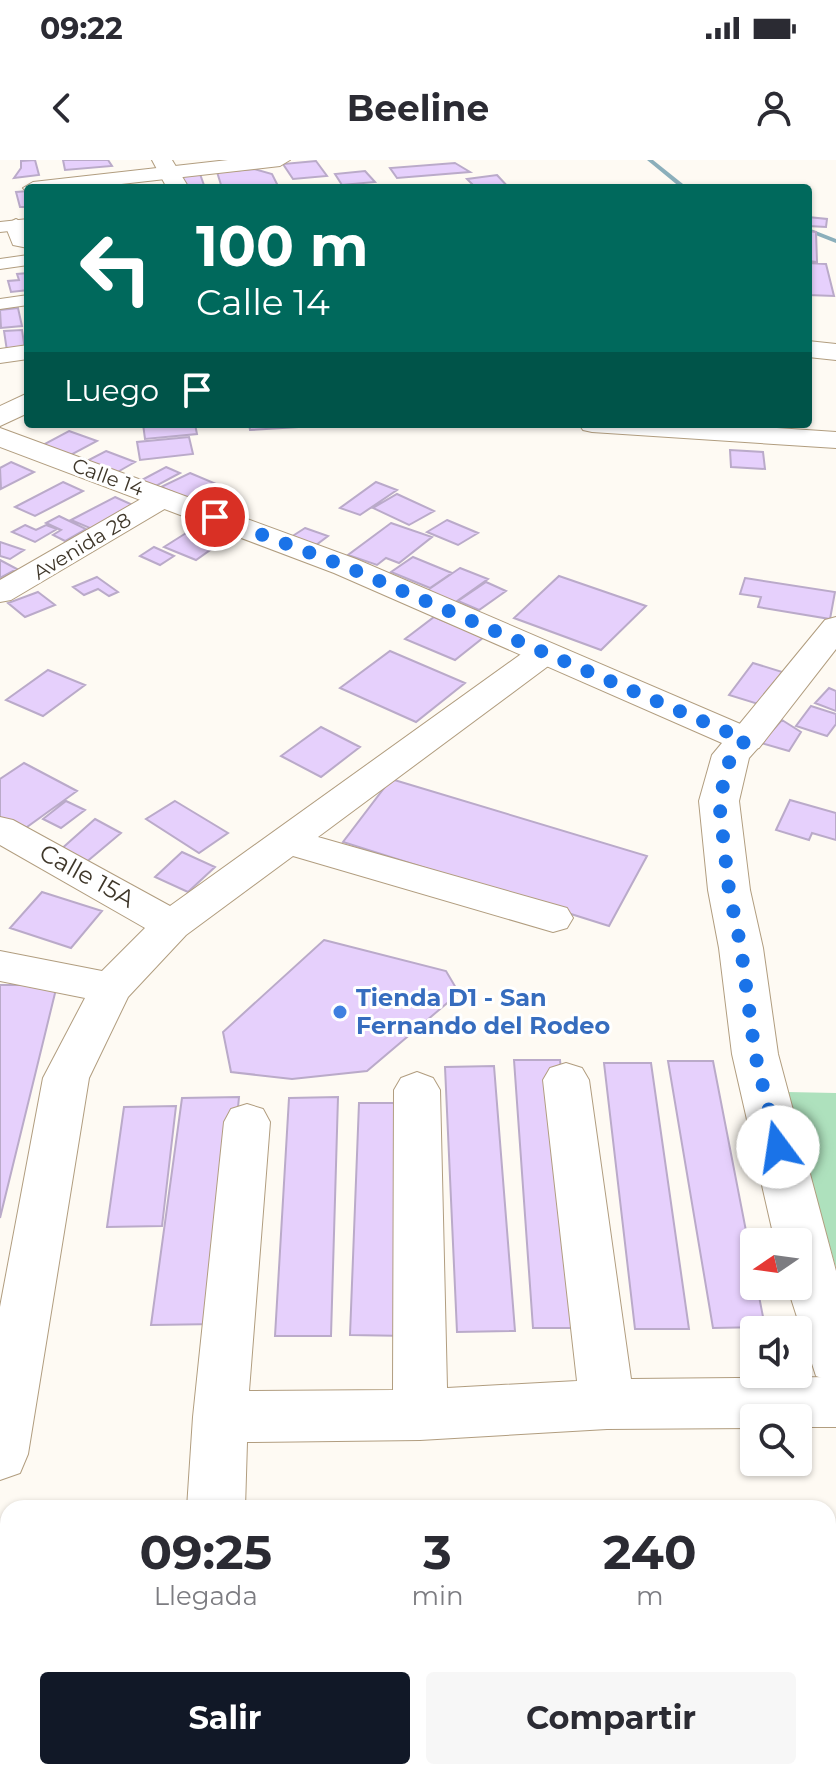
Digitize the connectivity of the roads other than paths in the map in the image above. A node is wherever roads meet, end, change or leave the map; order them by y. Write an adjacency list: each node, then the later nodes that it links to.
1 (280, 160): 2 (street)
2 (170, 173): 3 (street)
3 (71, 184)
4 (24, 261): 5 (street)
5 (0, 264)
6 (24, 301): 7 (street)
7 (0, 304)
8 (812, 349): 9 (main road)
9 (836, 352)
10 (0, 356): 11 (street)
11 (22, 377): 12 (main road)
12 (0, 418)
13 (653, 428): 15 (street)
14 (0, 437): 16 (main road, Calle 14)
15 (836, 440)
16 (163, 498): 17 (street, Avenida 28); 19 (main road, Calle 14)
17 (0, 593)
18 (836, 627): 20 (street)
19 (543, 654): 20 (main road, Calle 14); 22 (street)
20 (746, 740): 30 (main road)
21 (0, 829): 24 (street, Calle 15A)
22 (287, 841): 23 (street); 24 (street)
23 (553, 918)
24 (172, 925): 26 (street)
25 (0, 966): 26 (street)
26 (111, 988): 31 (street)
27 (566, 1080): 33 (street)
28 (417, 1090): 34 (street)
29 (247, 1122): 35 (street)
30 (836, 1358)
31 (5, 1394): 36 (street)
32 (836, 1402): 33 (street)
33 (607, 1404): 34 (street)
34 (420, 1415): 35 (street)
35 (220, 1417): 37 (street)
36 (0, 1454)
37 (216, 1500)

